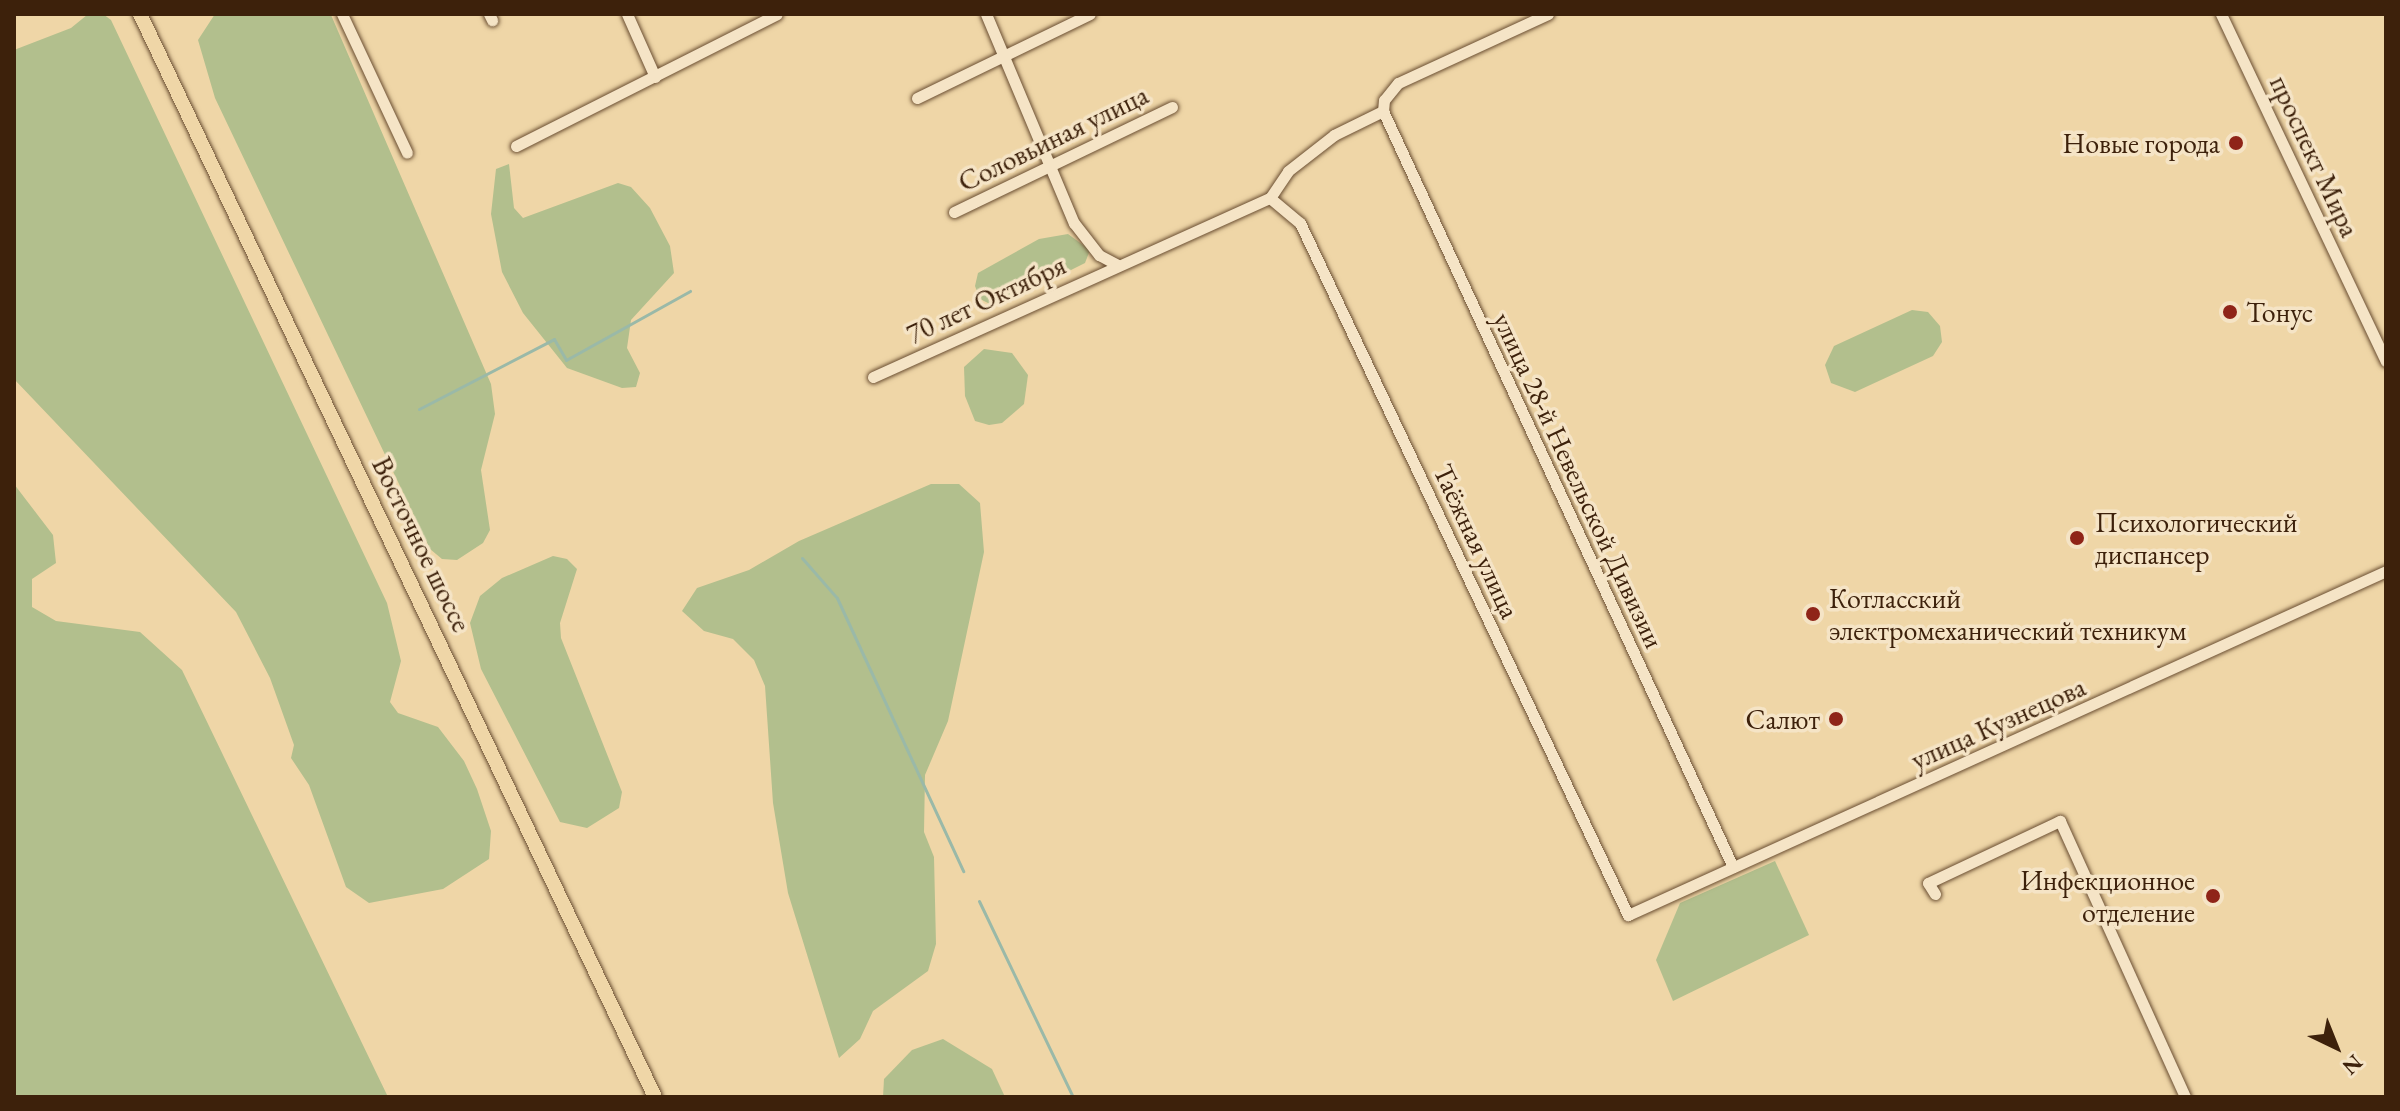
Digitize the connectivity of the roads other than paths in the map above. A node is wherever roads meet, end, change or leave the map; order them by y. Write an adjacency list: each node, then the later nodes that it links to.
1 (140, 14): 26 (main road, Восточное шоссе)
2 (342, 14): 15 (street)
3 (627, 14): 10 (street)
4 (986, 14): 9 (street)
5 (1090, 14): 9 (street)
6 (1548, 14): 13 (street)
7 (2221, 14): 20 (street, проспект Мира)
8 (774, 15): 10 (street)
9 (1005, 58): 11 (street); 16 (street)
10 (655, 77): 14 (street)
11 (917, 98)
12 (1172, 107): 16 (street, Соловьиная улица)
13 (1383, 111): 17 (street); 23 (street, улица 28-й Невельской Дивизии)
14 (516, 146)
15 (407, 153)
16 (1052, 166): 18 (street, Соловьиная улица); 19 (street)
17 (1270, 198): 19 (street, 70 лет Октября); 25 (street, Таёжная улица)
18 (954, 212)
19 (1118, 265): 21 (street, 70 лет Октября)
20 (2386, 361)
21 (873, 377)
22 (2386, 571): 23 (street, улица Кузнецова)
23 (1733, 867): 25 (street, улица Кузнецова)
24 (1935, 894): 27 (street)
25 (1628, 915)
26 (655, 1097)
27 (2185, 1097)

